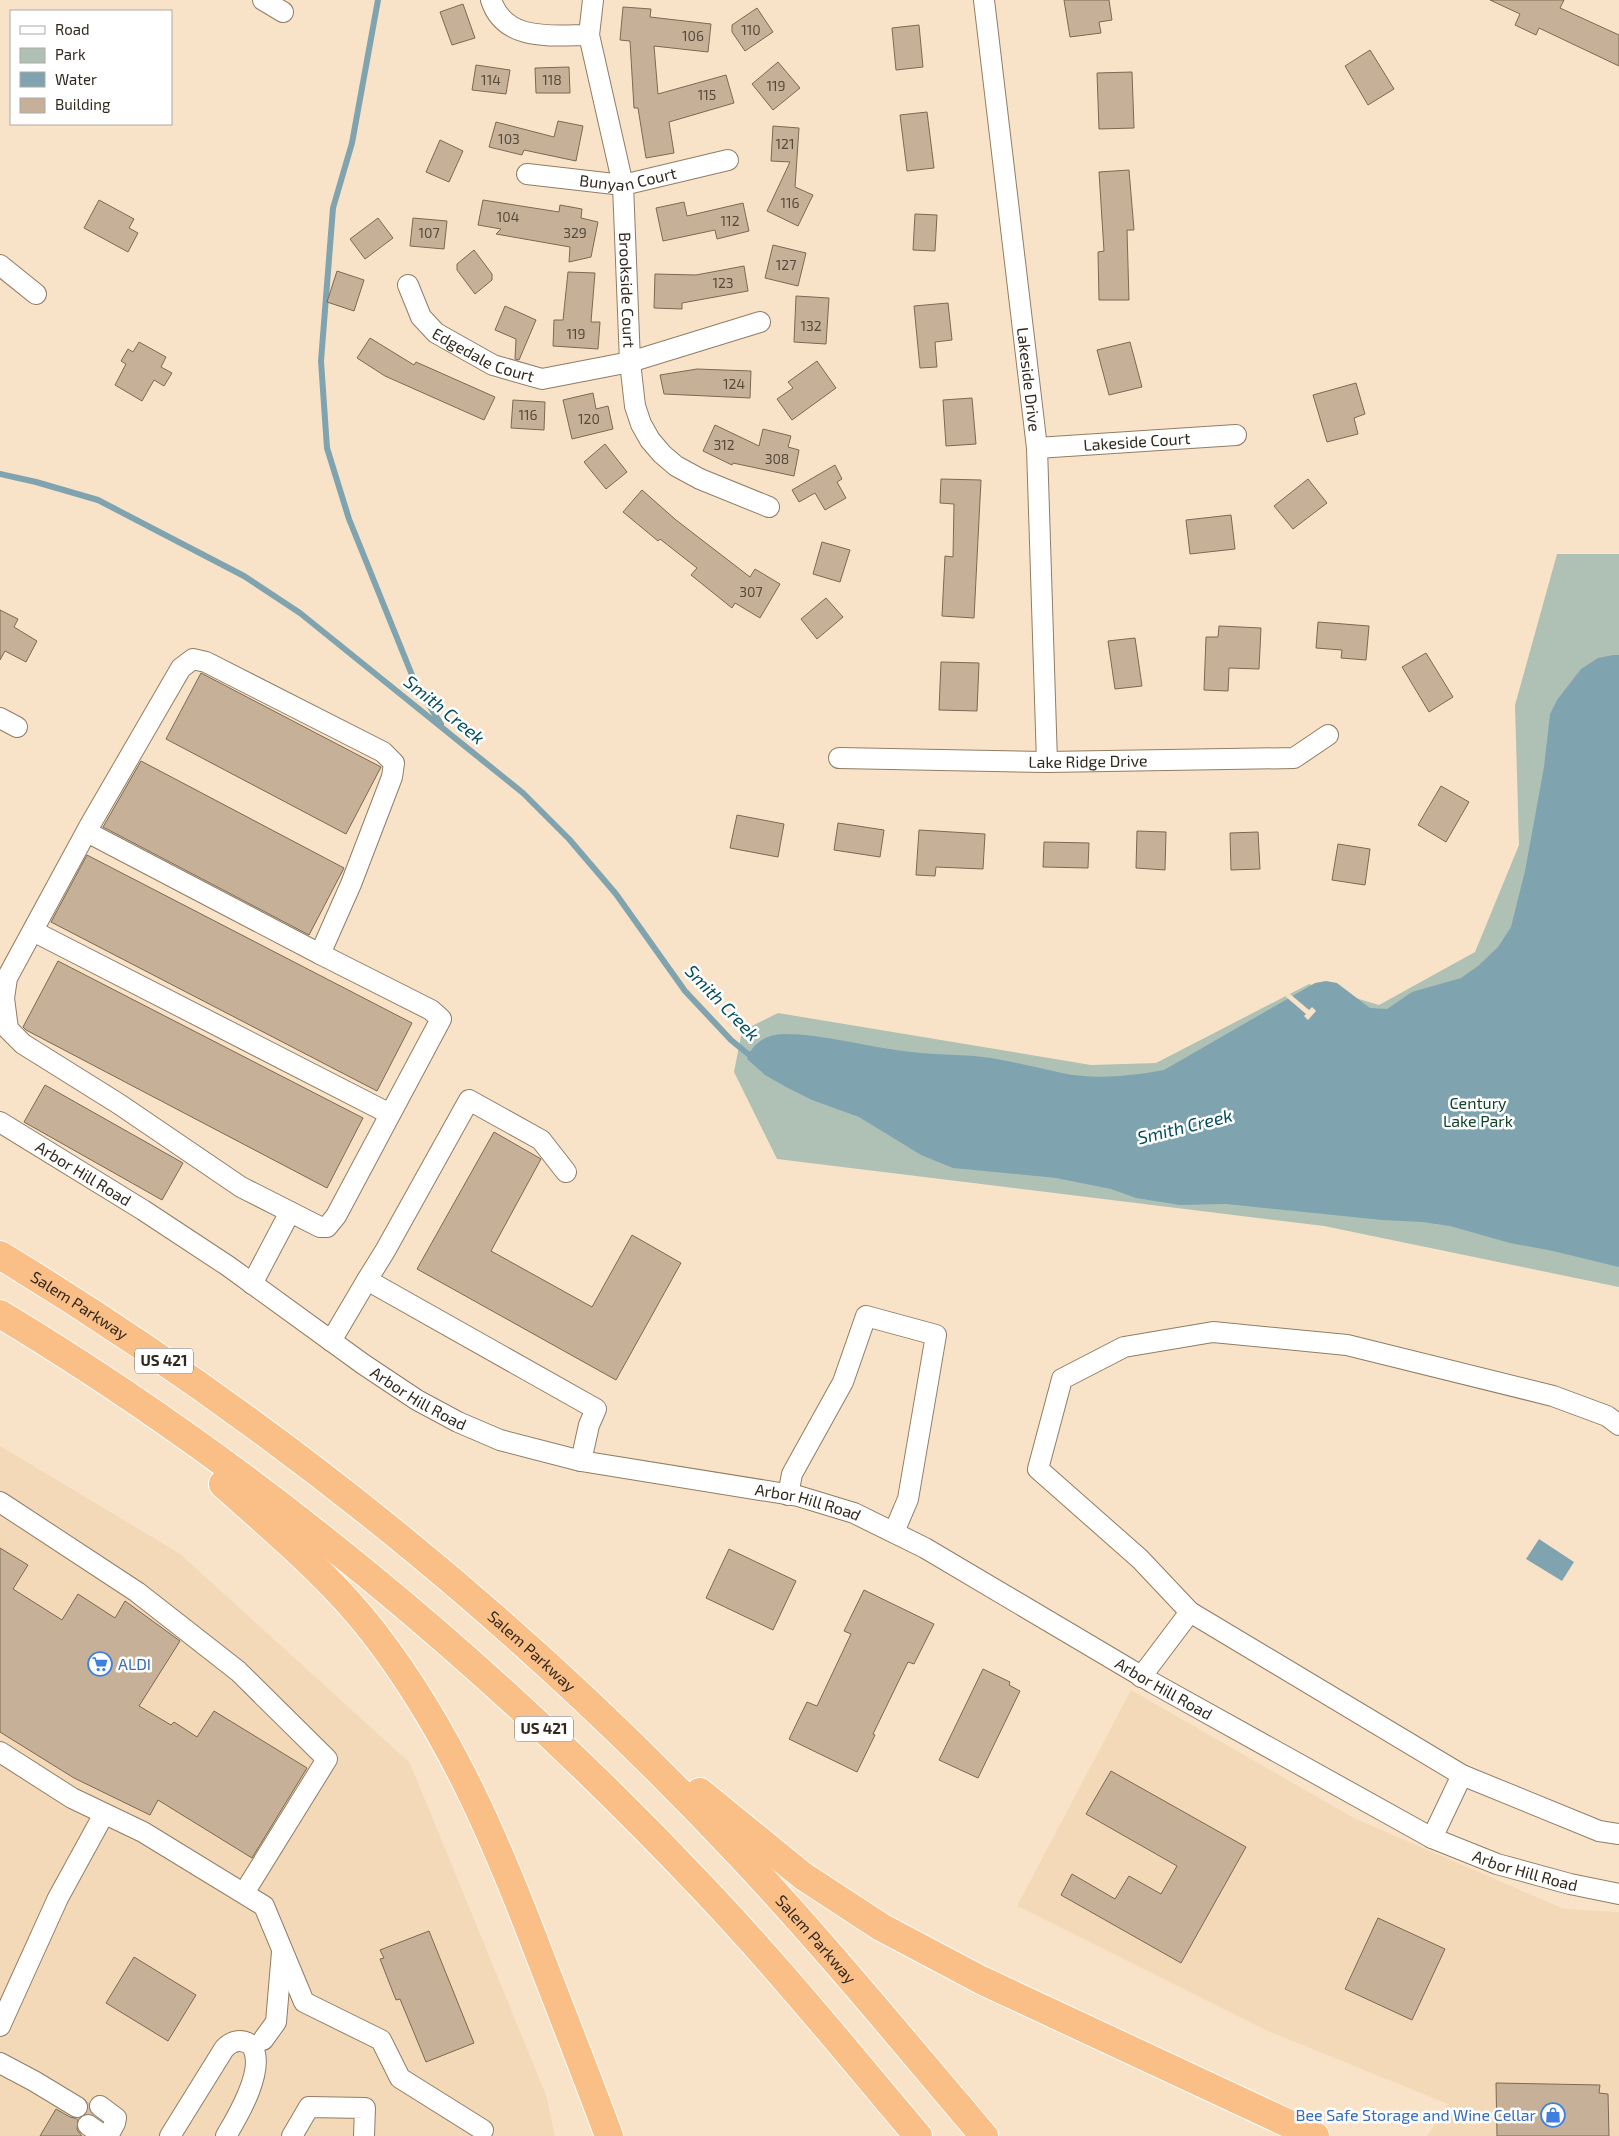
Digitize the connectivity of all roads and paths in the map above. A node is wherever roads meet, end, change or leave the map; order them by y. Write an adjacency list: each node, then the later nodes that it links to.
1 (263, 0): 5 (street)
2 (491, 0): 6 (street)
3 (593, 0): 6 (street, Brookside Court)
4 (984, 0): 16 (street, Lakeside Drive)
5 (283, 12)
6 (589, 35): 9 (street, Brookside Court)
7 (728, 160): 9 (street, Bunyan Court)
8 (527, 174): 9 (street, Bunyan Court)
9 (623, 185): 14 (street, Brookside Court)
10 (0, 265): 12 (street)
11 (408, 285): 14 (street, Edgedale Court)
12 (36, 294)
13 (760, 322): 14 (street, Edgedale Court)
14 (630, 362): 17 (street, Brookside Court)
15 (1236, 435): 16 (street, Lakeside Court)
16 (1037, 448): 20 (street, Lakeside Drive)
17 (769, 507)
18 (1328, 735): 20 (street, Lake Ridge Drive)
19 (839, 758): 20 (street, Lake Ridge Drive)
20 (1047, 762)
21 (87, 832): 22 (street); 23 (street); 23 (street)
22 (33, 931): 24 (street); 27 (street)
23 (320, 954): 24 (street)
24 (390, 1114): 27 (street)
25 (0, 1122): 30 (street, Arbor Hill Road)
26 (566, 1172): 29 (street)
27 (290, 1212): 30 (street)
28 (0, 1255): 41 (highway, Salem Parkway / US 421)
29 (367, 1280): 32 (street); 35 (street)
30 (252, 1284): 32 (street, Arbor Hill Road)
31 (0, 1314): 33 (highway, US 421)
32 (332, 1341): 35 (street, Arbor Hill Road)
33 (111, 1385): 59 (highway); 60 (highway, US 421)
34 (1619, 1425): 39 (street)
35 (581, 1461): 36 (street, Arbor Hill Road)
36 (788, 1495): 38 (street, Arbor Hill Road); 38 (street)
37 (0, 1502): 47 (street)
38 (894, 1532): 40 (street, Arbor Hill Road)
39 (1190, 1612): 40 (street); 43 (street)
40 (1141, 1676): 46 (street, Arbor Hill Road)
41 (578, 1694): 61 (highway, Salem Parkway / US 421); 62 (highway)
42 (0, 1752): 44 (street)
43 (1462, 1775): 45 (street); 46 (street)
44 (104, 1814): 47 (street); 50 (street)
45 (1619, 1834)
46 (1432, 1838): 48 (street, Arbor Hill Road)
47 (244, 1893): 49 (street)
48 (1619, 1894)
49 (283, 1948): 51 (street); 54 (street)
50 (0, 2026)
51 (263, 2040)
52 (0, 2063): 53 (street)
53 (93, 2118)
54 (483, 2130)
55 (170, 2136): 56 (street)
56 (226, 2136)
57 (292, 2136): 58 (street)
58 (364, 2136)
59 (609, 2136)
60 (918, 2136)
61 (984, 2136)
62 (1315, 2136)

